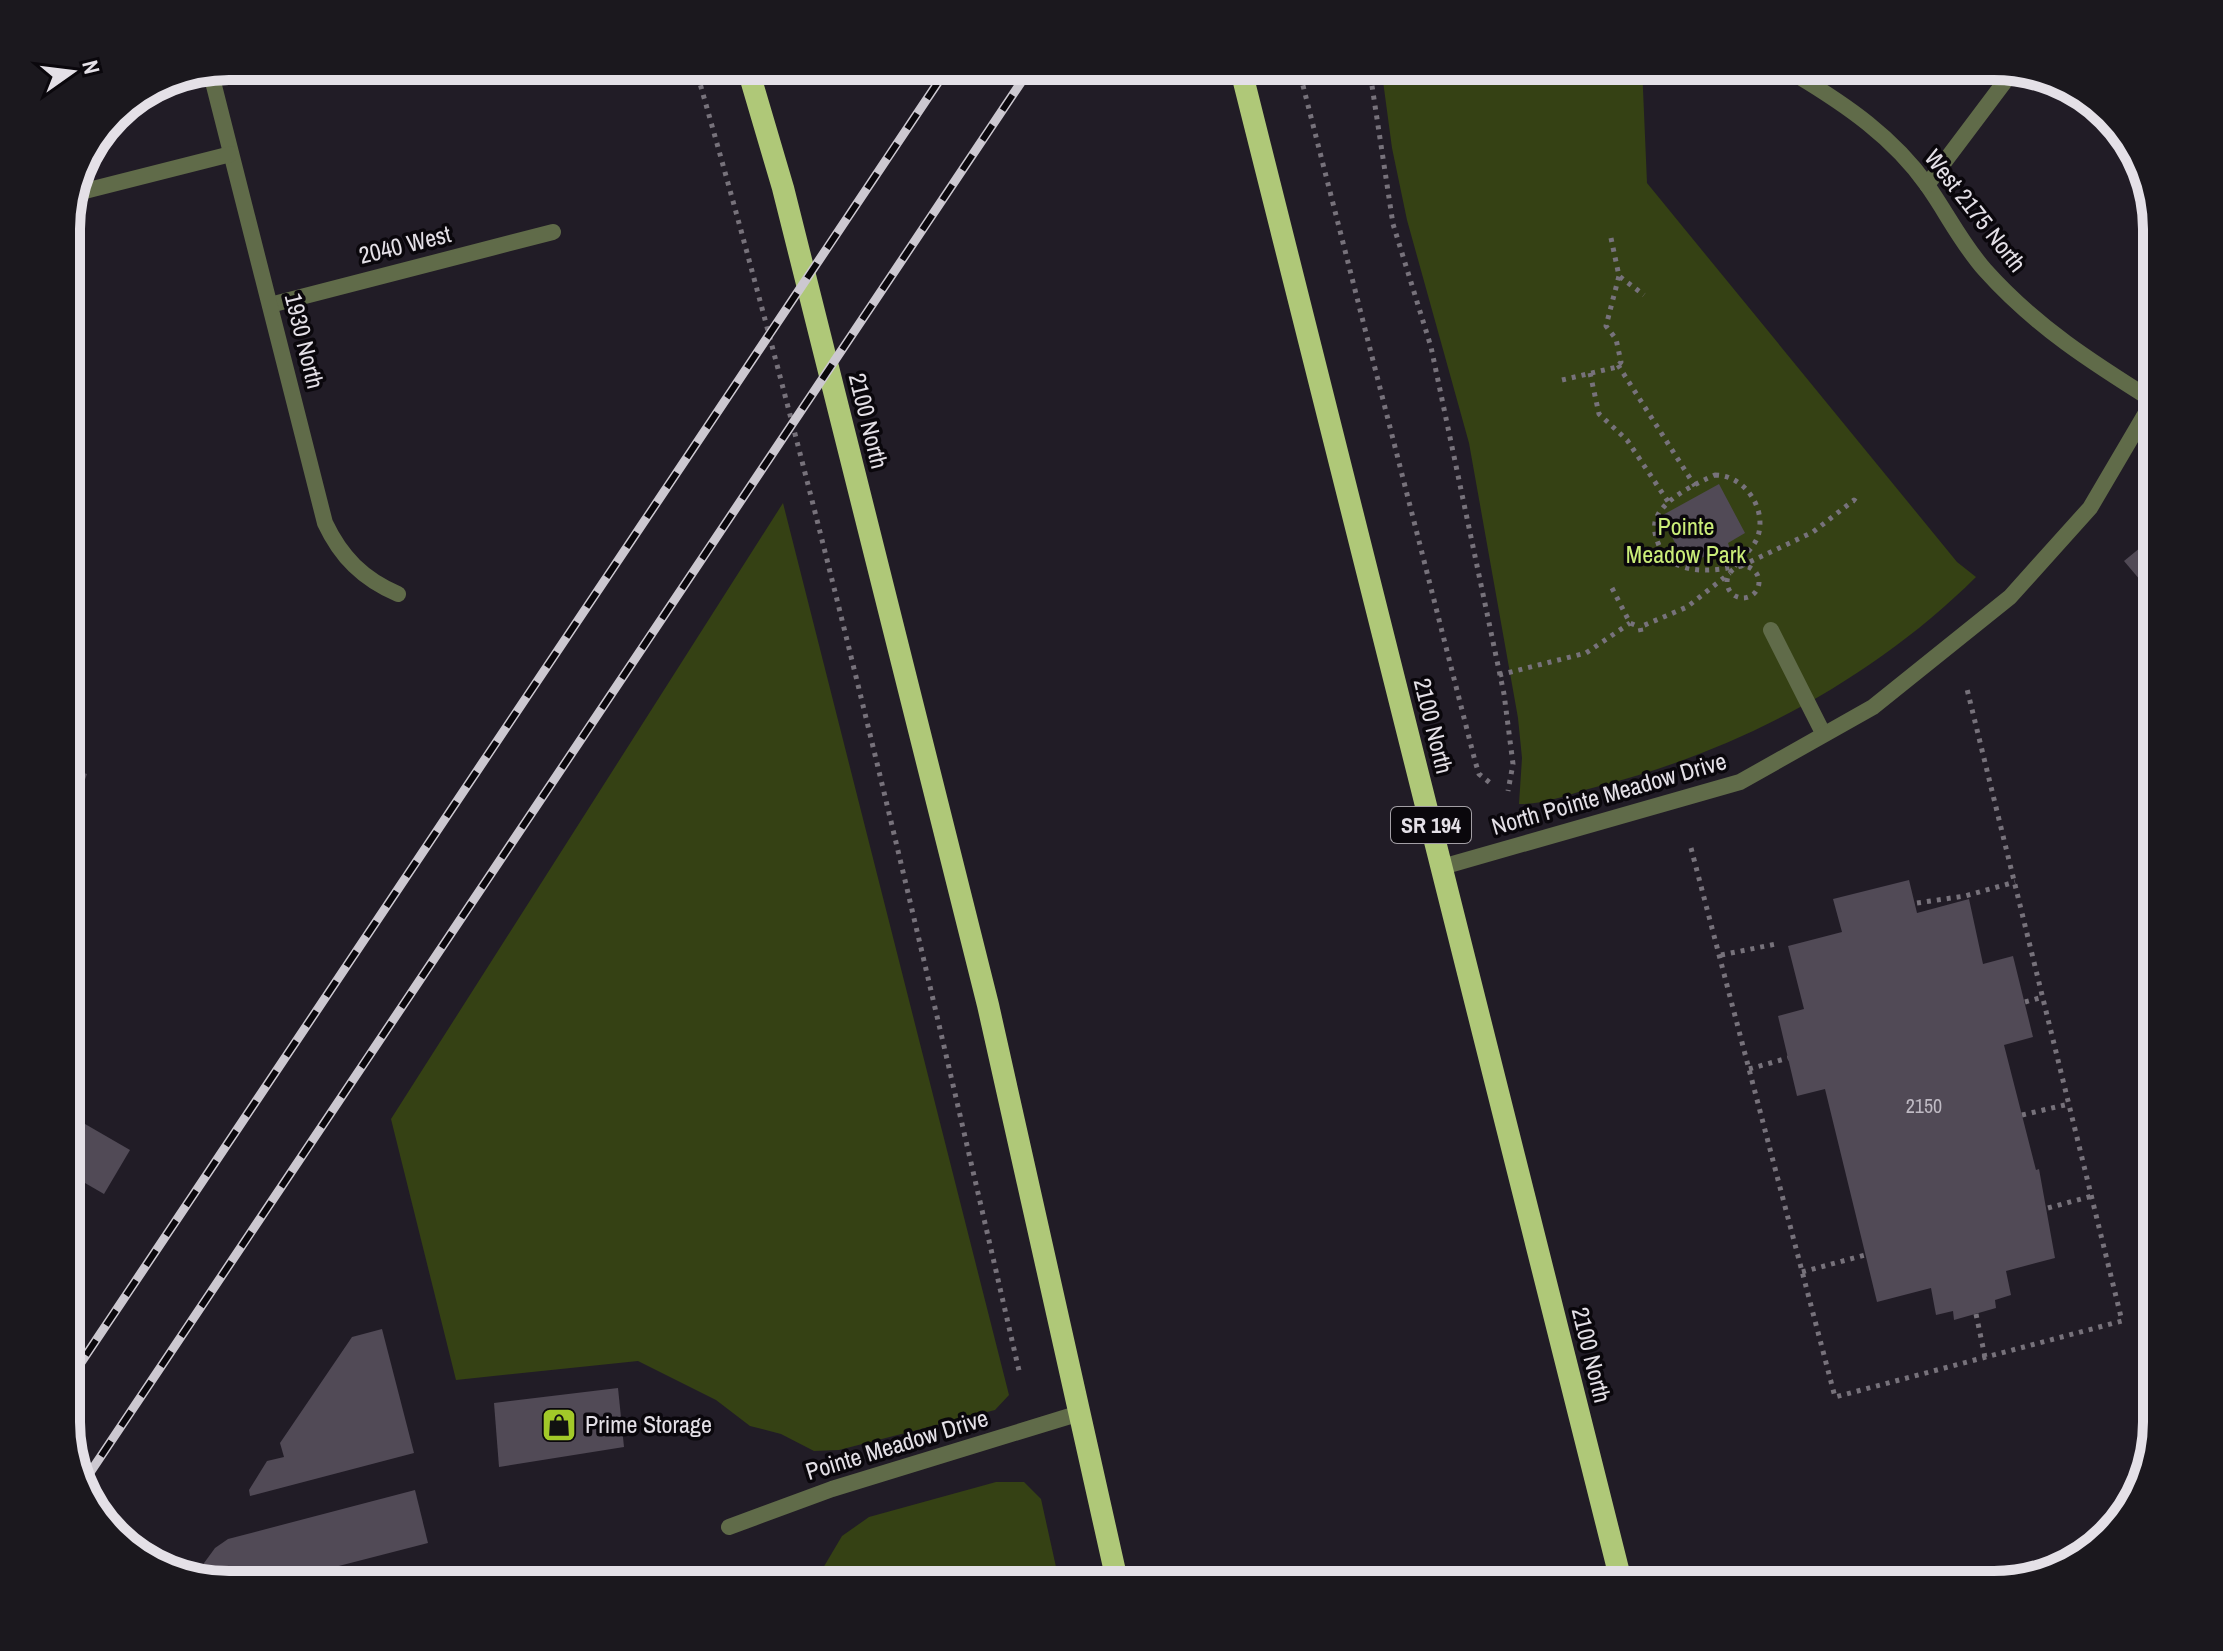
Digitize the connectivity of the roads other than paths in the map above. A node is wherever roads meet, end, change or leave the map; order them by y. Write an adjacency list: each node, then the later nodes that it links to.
1 (751, 80): 17 (highway, 2100 North)
2 (1244, 80): 16 (highway, 2100 North / SR 194)
3 (1805, 80): 7 (street, West 2175 North)
4 (213, 81): 6 (street, 1930 North)
5 (2006, 81): 7 (street)
6 (231, 154): 8 (street); 10 (street, 1930 North)
7 (1927, 185): 11 (street, West 2175 North)
8 (85, 191)
9 (553, 232): 10 (street, 2040 West)
10 (270, 305): 13 (street, 1930 North)
11 (2143, 392)
12 (2143, 420): 15 (street, North Pointe Meadow Drive)
13 (398, 594)
14 (1771, 630): 15 (street)
15 (1823, 733): 16 (street, North Pointe Meadow Drive)
16 (1442, 867): 20 (highway, 2100 North / SR 194)
17 (1080, 1413): 18 (street, Pointe Meadow Drive); 19 (highway, 2100 North)
18 (729, 1527)
19 (1115, 1571)
20 (1618, 1571)

